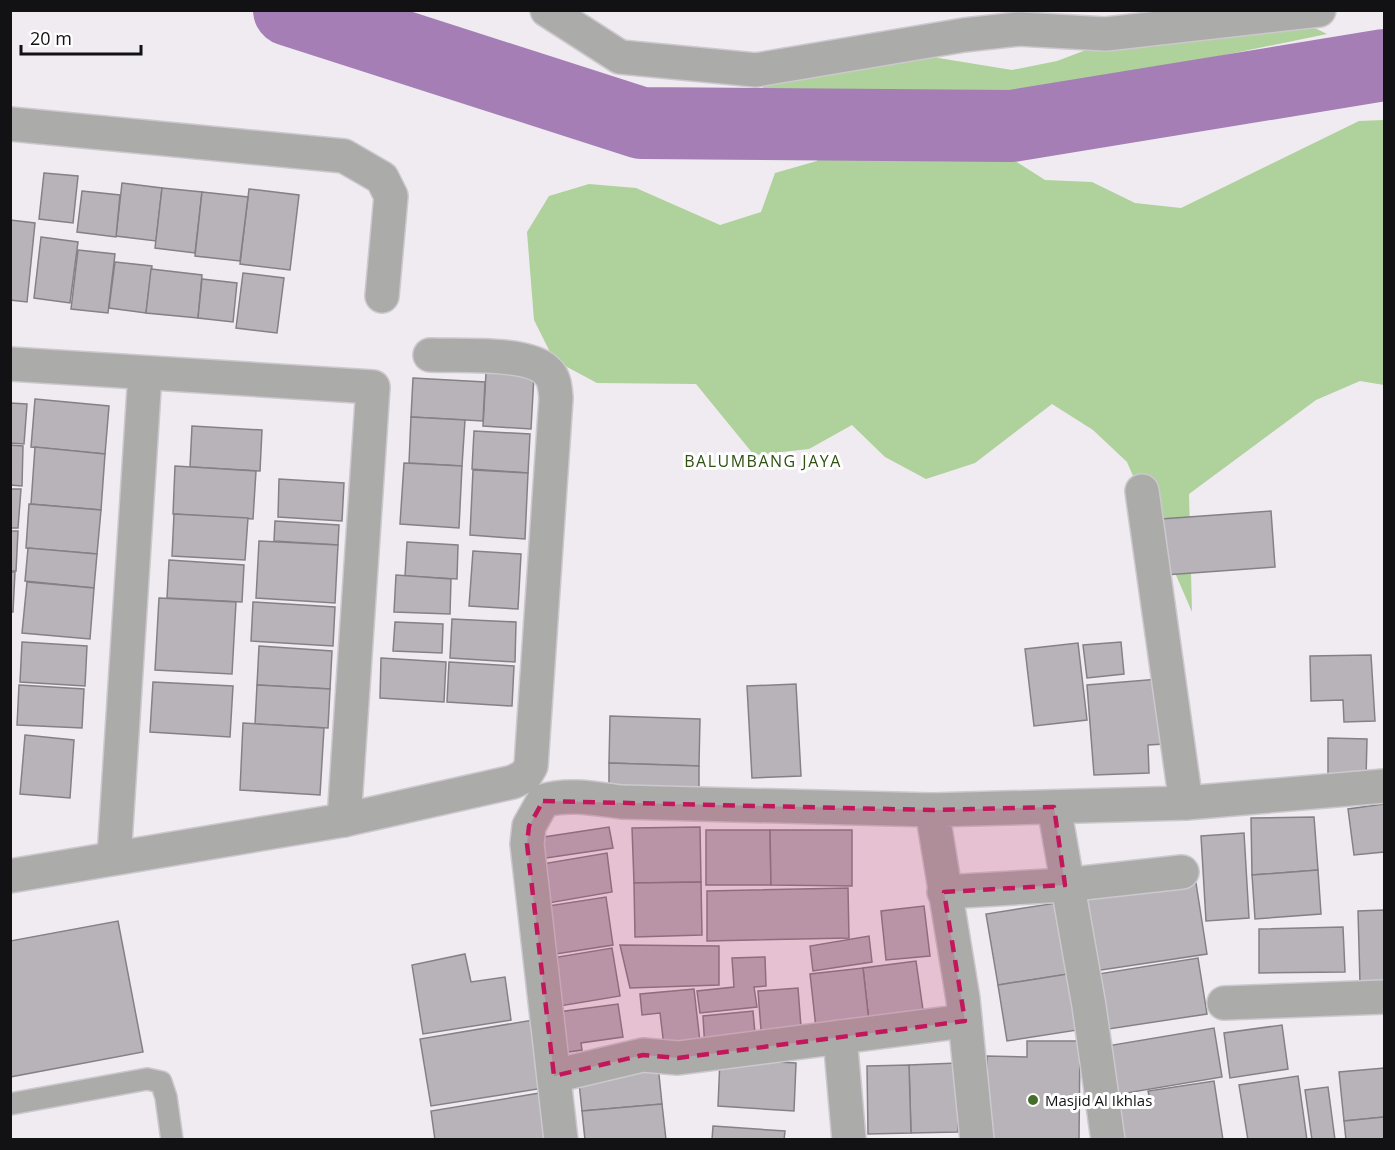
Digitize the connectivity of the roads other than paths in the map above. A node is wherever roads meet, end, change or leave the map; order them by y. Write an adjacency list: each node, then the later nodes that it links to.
1 (547, 10): 2 (street)
2 (1319, 10)
3 (10, 124): 4 (street)
4 (382, 296)
5 (430, 355): 13 (street)
6 (10, 364): 7 (street)
7 (145, 374): 13 (street); 14 (street)
8 (1142, 491): 10 (street)
9 (1384, 786): 10 (street)
10 (1186, 803): 11 (street)
11 (1054, 807): 12 (street); 17 (street)
12 (932, 810): 18 (street); 23 (street)
13 (344, 820): 14 (street)
14 (114, 858): 16 (street)
15 (1182, 872): 17 (street)
16 (10, 876)
17 (1065, 885): 18 (street); 29 (street)
18 (944, 892): 21 (street)
19 (1384, 997): 20 (street)
20 (1224, 1003)
21 (966, 1021): 22 (street); 28 (street)
22 (840, 1036): 23 (street); 27 (street)
23 (554, 1076): 26 (street)
24 (10, 1104): 25 (lane)
25 (172, 1140)
26 (561, 1140)
27 (849, 1140)
28 (977, 1140)
29 (1108, 1140)

